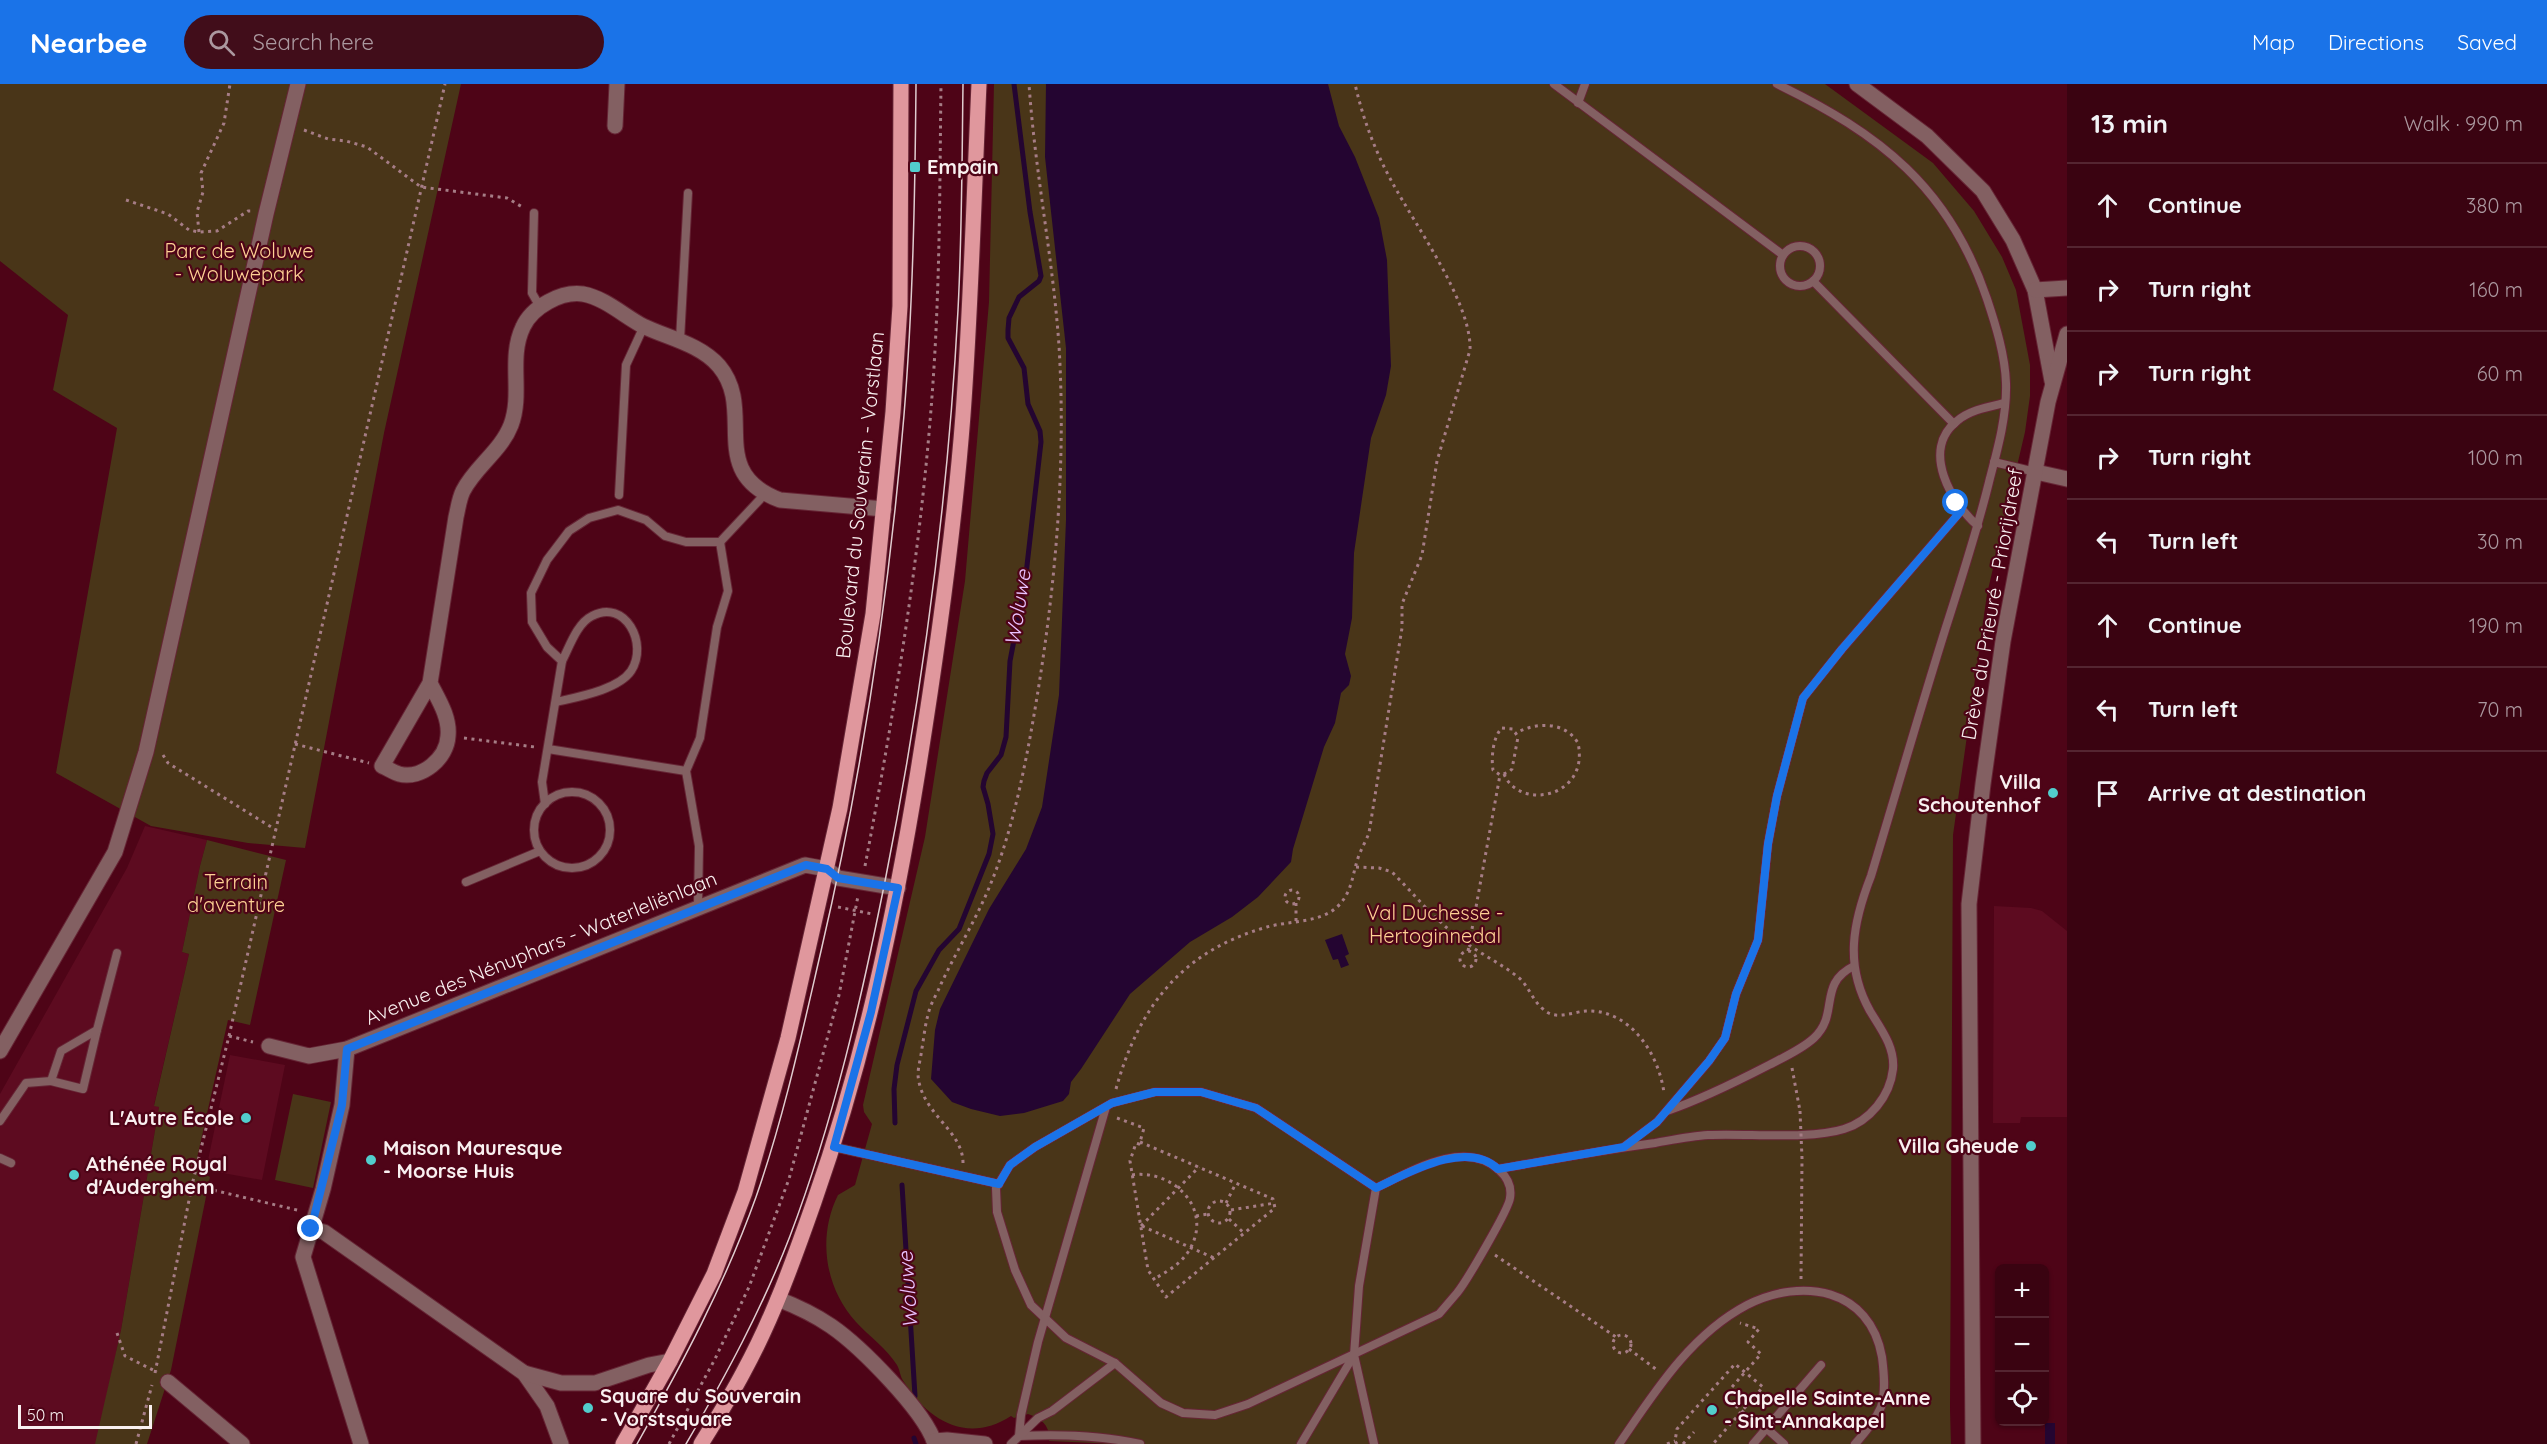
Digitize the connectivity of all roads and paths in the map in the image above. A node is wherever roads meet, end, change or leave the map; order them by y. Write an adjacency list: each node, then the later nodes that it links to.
1 (230, 84): 21 (path)
2 (298, 84): 49 (street)
3 (445, 84): 16 (path)
4 (616, 84): 14 (street)
5 (901, 84): 38 (main road, Boulevard du Souverain - Vorstlaan)
6 (979, 84): 59 (main road)
7 (1029, 84): 88 (path)
8 (1355, 84): 56 (path)
9 (1554, 84): 13 (lane)
10 (1585, 84): 13 (lane)
11 (1777, 84): 31 (lane)
12 (1857, 84): 25 (street)
13 (1578, 103): 22 (lane)
14 (615, 126)
15 (310, 132): 16 (path)
16 (421, 187): 20 (path); 47 (path)
17 (688, 193): 29 (lane)
18 (126, 200): 21 (path)
19 (248, 211): 21 (path)
20 (534, 213): 26 (lane)
21 (199, 232)
22 (1783, 255): 23 (lane); 23 (lane)
23 (1814, 281): 32 (lane)
24 (2067, 288): 25 (street)
25 (2035, 290): 30 (street)
26 (540, 307): 27 (street); 43 (street)
27 (644, 326): 29 (street); 37 (lane)
28 (2067, 334): 30 (street, Drève du Prieuré - Priorijdreef)
29 (680, 340): 36 (street)
30 (2053, 383): 34 (street, Drève du Prieuré - Priorijdreef)
31 (2005, 403): 32 (lane); 33 (lane)
32 (1954, 424): 39 (lane)
33 (1994, 462): 34 (lane); 40 (lane)
34 (2036, 472): 35 (street); 149 (street, Drève du Prieuré - Priorijdreef)
35 (2067, 479)
36 (765, 494): 38 (street); 41 (lane)
37 (619, 495)
38 (884, 509): 57 (main road, Boulevard du Souverain - Vorstlaan)
39 (1961, 511): 40 (lane); 77 (lane)
40 (1978, 526): 68 (lane)
41 (720, 542): 42 (lane); 51 (lane)
42 (562, 661): 44 (lane); 44 (lane)
43 (430, 683): 46 (street); 50 (street)
44 (556, 702): 48 (lane)
45 (1516, 733): 52 (path); 52 (path); 52 (path)
46 (448, 736): 48 (path); 50 (street)
47 (295, 744): 50 (path); 54 (path)
48 (548, 749): 51 (lane); 53 (lane)
49 (154, 753): 54 (path); 73 (street)
50 (382, 766)
51 (686, 771): 61 (lane)
52 (1502, 775): 65 (path)
53 (545, 804): 55 (lane); 55 (lane)
54 (276, 830): 70 (path)
55 (540, 851): 58 (lane)
56 (1356, 867): 64 (path); 65 (path)
57 (827, 869): 59 (street); 61 (street, Avenue des Nénuphars - Waterleliënlaan); 115 (main road, Boulevard du Souverain - Vorstlaan)
58 (466, 882)
59 (898, 888): 81 (main road)
60 (1296, 902): 60 (path); 64 (path)
61 (698, 906): 72 (street, Avenue des Nénuphars - Waterleliënlaan)
62 (838, 907): 63 (path)
63 (872, 914)
64 (1296, 921): 76 (path)
65 (1469, 945): 66 (path); 77 (path)
66 (1468, 951): 66 (path)
67 (117, 953): 69 (lane)
68 (1854, 966): 74 (lane); 82 (lane)
69 (97, 1030): 75 (lane); 75 (lane)
70 (229, 1036): 71 (path); 91 (path)
71 (269, 1046): 72 (street, Avenue des Nénuphars - Waterleliënlaan)
72 (347, 1049): 100 (street)
73 (0, 1051)
74 (1788, 1055): 77 (lane); 107 (path, bridge)
75 (51, 1081): 79 (lane)
76 (1110, 1105): 78 (lane); 90 (lane); 93 (lane)
77 (1666, 1111): 82 (lane)
78 (1103, 1116): 80 (path); 109 (lane)
79 (0, 1121)
80 (1140, 1142): 85 (path); 87 (path)
81 (834, 1147): 88 (lane); 108 (main road)
82 (1624, 1147): 86 (lane)
83 (0, 1158): 84 (lane)
84 (0, 1167)
85 (1198, 1167): 89 (path); 92 (path)
86 (1498, 1169): 93 (lane); 114 (lane)
87 (1132, 1175): 92 (path); 101 (path)
88 (964, 1177): 90 (lane)
89 (1236, 1183): 94 (path); 95 (path)
90 (999, 1184): 109 (lane)
91 (192, 1185): 100 (path); 118 (path)
92 (1179, 1188): 98 (path); 101 (path)
93 (1376, 1188): 114 (lane)
94 (1226, 1203): 96 (path); 97 (path)
95 (1275, 1203): 96 (path); 102 (path)
96 (1230, 1210): 99 (path)
97 (1208, 1214): 98 (path); 99 (path)
98 (1196, 1216): 103 (path)
99 (1229, 1219): 102 (path)
100 (313, 1222): 120 (street); 134 (street)
101 (1141, 1226): 103 (path); 106 (path)
102 (1244, 1233): 105 (path)
103 (1190, 1248): 105 (path); 106 (path)
104 (1497, 1256): 112 (path)
105 (1214, 1258): 106 (path)
106 (1154, 1279)
107 (1801, 1290): 121 (lane); 148 (lane)
108 (778, 1299): 130 (street); 137 (main road)
109 (1045, 1318): 116 (lane); 128 (lane)
110 (1751, 1327): 119 (path)
111 (117, 1334): 118 (path)
112 (1616, 1337): 113 (path); 113 (path)
113 (1629, 1349): 121 (path)
114 (1354, 1355): 116 (lane); 141 (lane); 142 (lane)
115 (670, 1361): 120 (street); 136 (main road, Boulevard du Souverain - Vorstlaan)
116 (1115, 1363): 128 (lane)
117 (1821, 1365): 126 (lane)
118 (156, 1371): 132 (path)
119 (1745, 1372): 123 (path); 125 (path); 129 (path)
120 (524, 1373): 135 (street)
121 (1666, 1377): 143 (lane)
122 (168, 1382): 133 (street)
123 (1732, 1386)
124 (1730, 1401): 125 (path)
125 (1742, 1411): 126 (path); 131 (path)
126 (1766, 1428): 146 (lane); 147 (lane)
127 (1694, 1432): 145 (path)
128 (1019, 1436): 139 (lane); 140 (lane)
129 (1676, 1442): 144 (path)
130 (934, 1443): 138 (street)
131 (1715, 1443)
132 (136, 1444)
133 (242, 1444)
134 (361, 1444)
135 (561, 1444)
136 (623, 1444)
137 (701, 1444)
138 (985, 1444)
139 (1011, 1444)
140 (1140, 1444)
141 (1301, 1444)
142 (1374, 1444)
143 (1619, 1444)
144 (1667, 1444)
145 (1683, 1444)
146 (1753, 1444)
147 (1784, 1444)
148 (1855, 1444)
149 (1972, 1444)

